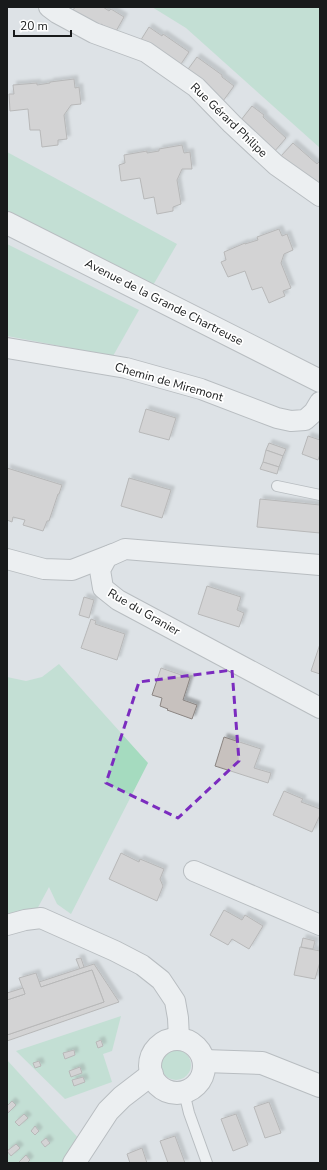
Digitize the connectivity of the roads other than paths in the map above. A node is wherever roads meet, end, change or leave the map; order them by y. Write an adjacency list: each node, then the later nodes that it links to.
1 (49, 7): 2 (street, Rue Gérard Philipe)
2 (320, 196)
3 (7, 223): 5 (street, Avenue de la Grande Chartreuse)
4 (7, 348): 6 (street, Chemin de Miremont)
5 (320, 381)
6 (320, 402)
7 (277, 486): 8 (lane)
8 (320, 495)
9 (124, 549): 10 (street); 11 (street); 12 (street, Rue du Granier)
10 (7, 560)
11 (320, 565)
12 (320, 708)
13 (194, 871): 15 (street)
14 (7, 925): 16 (street)
15 (320, 925)
16 (179, 1039): 17 (street); 18 (street)
17 (204, 1061): 19 (street); 20 (street)
18 (152, 1074): 20 (street); 21 (street)
19 (320, 1086)
20 (184, 1092): 22 (lane)
21 (74, 1163)
22 (207, 1163)

